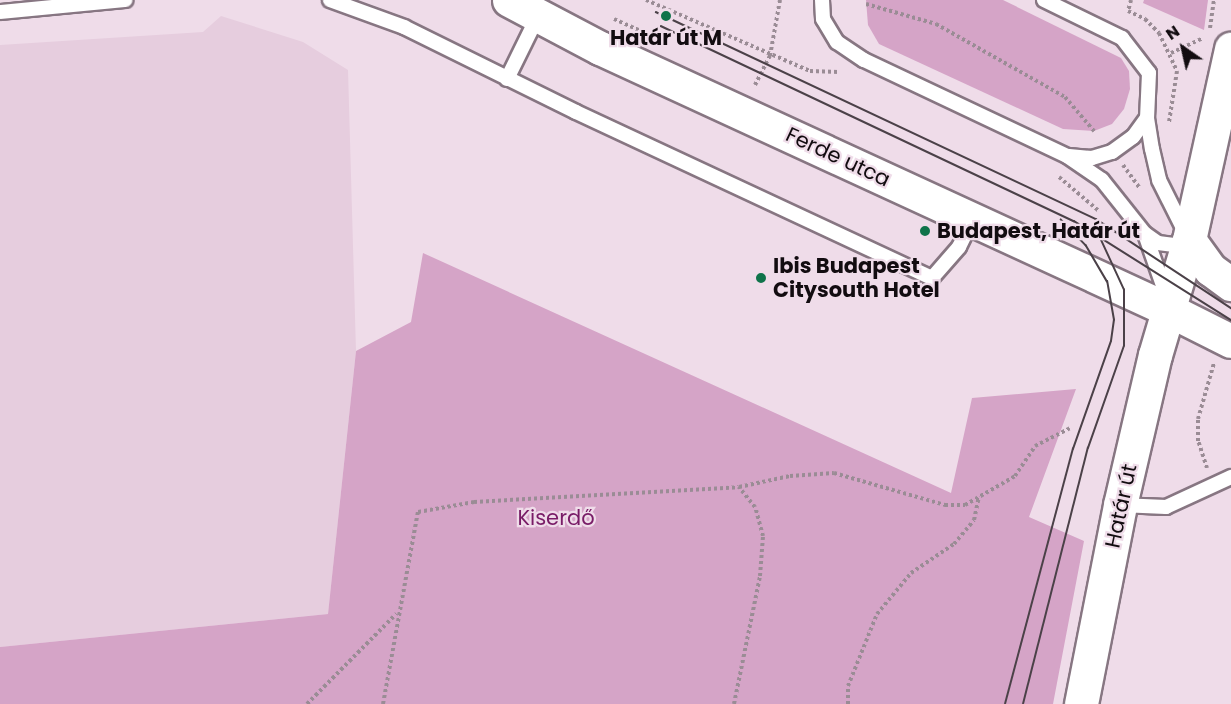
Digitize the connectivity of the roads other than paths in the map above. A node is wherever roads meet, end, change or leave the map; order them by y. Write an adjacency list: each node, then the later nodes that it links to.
1 (125, 0): 7 (lane)
2 (330, 0): 9 (lane)
3 (509, 0): 6 (main road, Ferde utca)
4 (822, 0): 11 (lane)
5 (1044, 0): 10 (lane)
6 (531, 8): 9 (lane); 12 (main road, Ferde utca)
7 (0, 12)
8 (1231, 49): 14 (main road, Határ út)
9 (507, 79): 12 (lane)
10 (1147, 118): 11 (lane); 14 (lane)
11 (1067, 156): 13 (lane)
12 (972, 219): 16 (main road, Ferde utca)
13 (1145, 234): 14 (lane); 16 (lane)
14 (1189, 240): 15 (main road); 16 (main road, Határ út)
15 (1231, 284)
16 (1169, 310): 17 (main road, Ferde utca); 19 (main road, Határ út)
17 (1231, 341)
18 (1231, 477): 19 (lane)
19 (1120, 505): 20 (main road, Határ út)
20 (1081, 704)

